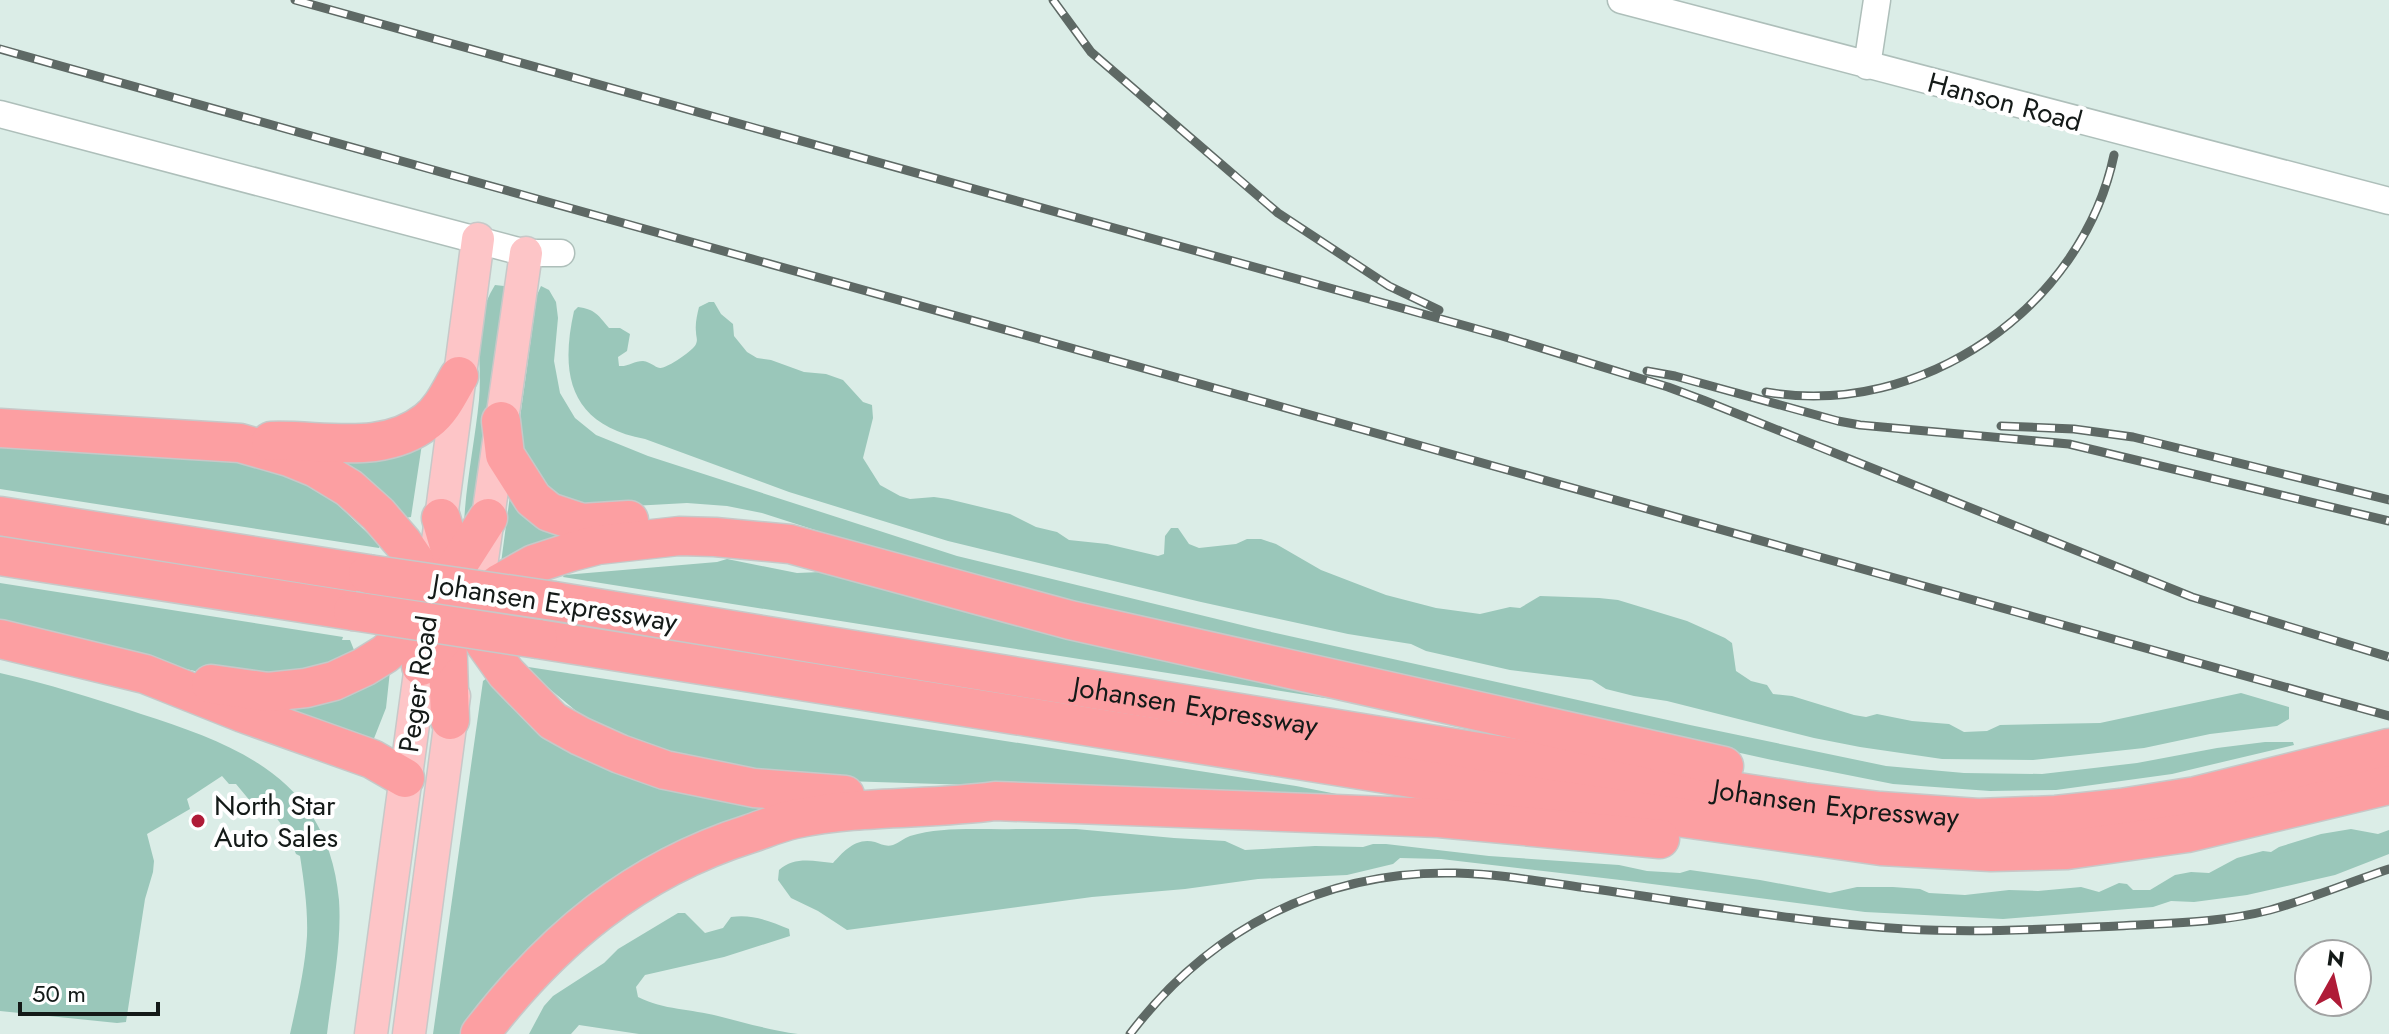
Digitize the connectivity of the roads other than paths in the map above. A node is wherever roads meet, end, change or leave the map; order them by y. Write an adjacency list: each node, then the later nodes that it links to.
1 (1621, 0): 3 (street, Hanson Road)
2 (1877, 0): 3 (street)
3 (1867, 66): 5 (street, Hanson Road)
4 (0, 114): 6 (street)
5 (2389, 201)
6 (478, 239): 7 (street); 9 (main road, Peger Road)
7 (526, 253): 8 (street); 10 (main road, Peger Road)
8 (561, 253)
9 (459, 376): 12 (highway); 14 (main road, Peger Road)
10 (501, 421): 15 (main road, Peger Road); 16 (highway)
11 (0, 428): 12 (highway)
12 (240, 443): 19 (highway)
13 (0, 516): 28 (highway, Johansen Expressway, bridge)
14 (441, 518): 18 (highway); 19 (main road, Peger Road)
15 (488, 518): 18 (highway); 19 (main road, Peger Road)
16 (790, 544): 19 (highway); 28 (highway)
17 (0, 556): 29 (highway, Johansen Expressway, bridge)
18 (456, 568): 19 (highway)
19 (449, 612): 21 (highway); 22 (highway); 23 (highway); 27 (highway)
20 (0, 639): 22 (highway)
21 (421, 666): 25 (main road, Peger Road)
22 (145, 674): 25 (highway)
23 (450, 720): 31 (main road, Peger Road)
24 (2389, 748): 28 (highway, Johansen Expressway)
25 (405, 778): 30 (main road, Peger Road)
26 (2389, 785): 29 (highway, Johansen Expressway)
27 (995, 801): 29 (highway); 32 (highway)
28 (1978, 818)
29 (1881, 846)
30 (371, 1034)
31 (409, 1034)
32 (480, 1034)

